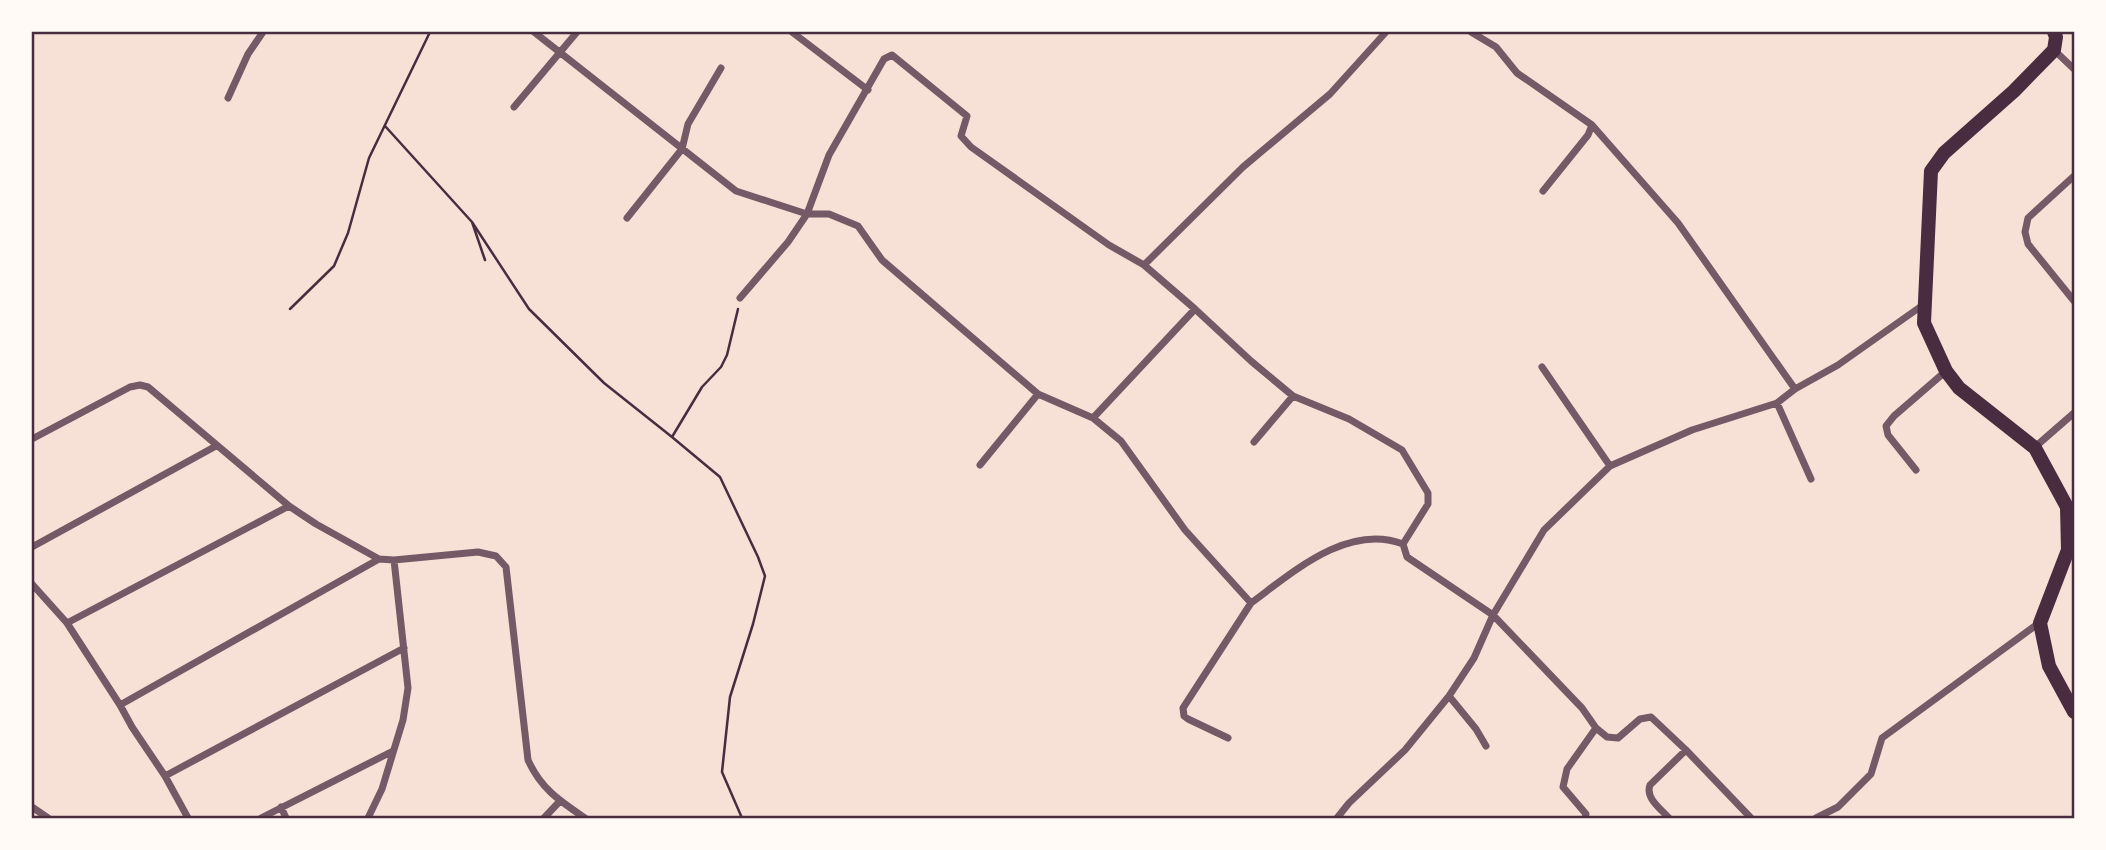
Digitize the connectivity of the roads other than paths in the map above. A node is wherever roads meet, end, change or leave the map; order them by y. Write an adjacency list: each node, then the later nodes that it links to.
1 (263, 32): 13 (street)
2 (534, 32): 9 (street)
3 (577, 32): 9 (street)
4 (792, 32): 12 (street)
5 (1386, 32): 21 (street)
6 (1471, 32): 15 (street)
7 (2054, 32): 8 (main road)
8 (2054, 50): 11 (street); 24 (main road)
9 (561, 52): 14 (street); 16 (street)
10 (721, 68): 16 (street)
11 (2074, 69)
12 (867, 90): 19 (street); 21 (street)
13 (228, 98)
14 (514, 107)
15 (1592, 125): 18 (street); 28 (street)
16 (682, 149): 19 (street); 20 (street)
17 (2074, 176): 23 (street)
18 (1544, 191)
19 (807, 214): 22 (street); 29 (street)
20 (627, 219)
21 (1144, 265): 25 (street)
22 (740, 299)
23 (2074, 301)
24 (1924, 304): 27 (main road); 28 (street)
25 (1195, 309): 30 (street); 33 (street)
26 (1542, 367): 39 (street)
27 (1946, 371): 37 (main road); 40 (street)
28 (1795, 389): 31 (street)
29 (1038, 394): 33 (street); 38 (street)
30 (1293, 396): 35 (street); 44 (street)
31 (1777, 403): 39 (street); 41 (street)
32 (2074, 413): 37 (street)
33 (1093, 418): 49 (street)
34 (32, 439): 36 (street)
35 (1254, 442)
36 (216, 446): 42 (street); 45 (street)
37 (2035, 448): 43 (main road)
38 (980, 466)
39 (1610, 466): 50 (street)
40 (1916, 470)
41 (1811, 479)
42 (289, 506): 46 (street); 51 (street)
43 (2071, 507): 52 (main road)
44 (1403, 544): 49 (street); 50 (street)
45 (32, 547)
46 (379, 559): 47 (street); 55 (street)
47 (394, 560): 53 (street); 63 (street)
48 (32, 584): 51 (street)
49 (1251, 603): 58 (street)
50 (1493, 615): 54 (street); 57 (street)
51 (67, 623): 55 (street)
52 (2040, 623): 56 (main road); 77 (street)
53 (404, 648): 61 (street); 62 (street)
54 (1449, 696): 59 (street); 73 (street)
55 (120, 705): 62 (street)
56 (2074, 712)
57 (1596, 728): 60 (street); 74 (street)
58 (1228, 738)
59 (1486, 746)
60 (1686, 750): 75 (street); 76 (street)
61 (393, 751): 65 (street); 70 (street)
62 (165, 776): 67 (street)
63 (560, 801): 71 (street); 72 (street)
64 (32, 807): 66 (street)
65 (281, 807): 68 (street); 69 (street)
66 (48, 818)
67 (188, 818)
68 (261, 818)
69 (286, 818)
70 (368, 818)
71 (544, 818)
72 (585, 818)
73 (1337, 818)
74 (1585, 818)
75 (1669, 818)
76 (1751, 818)
77 (1816, 818)

